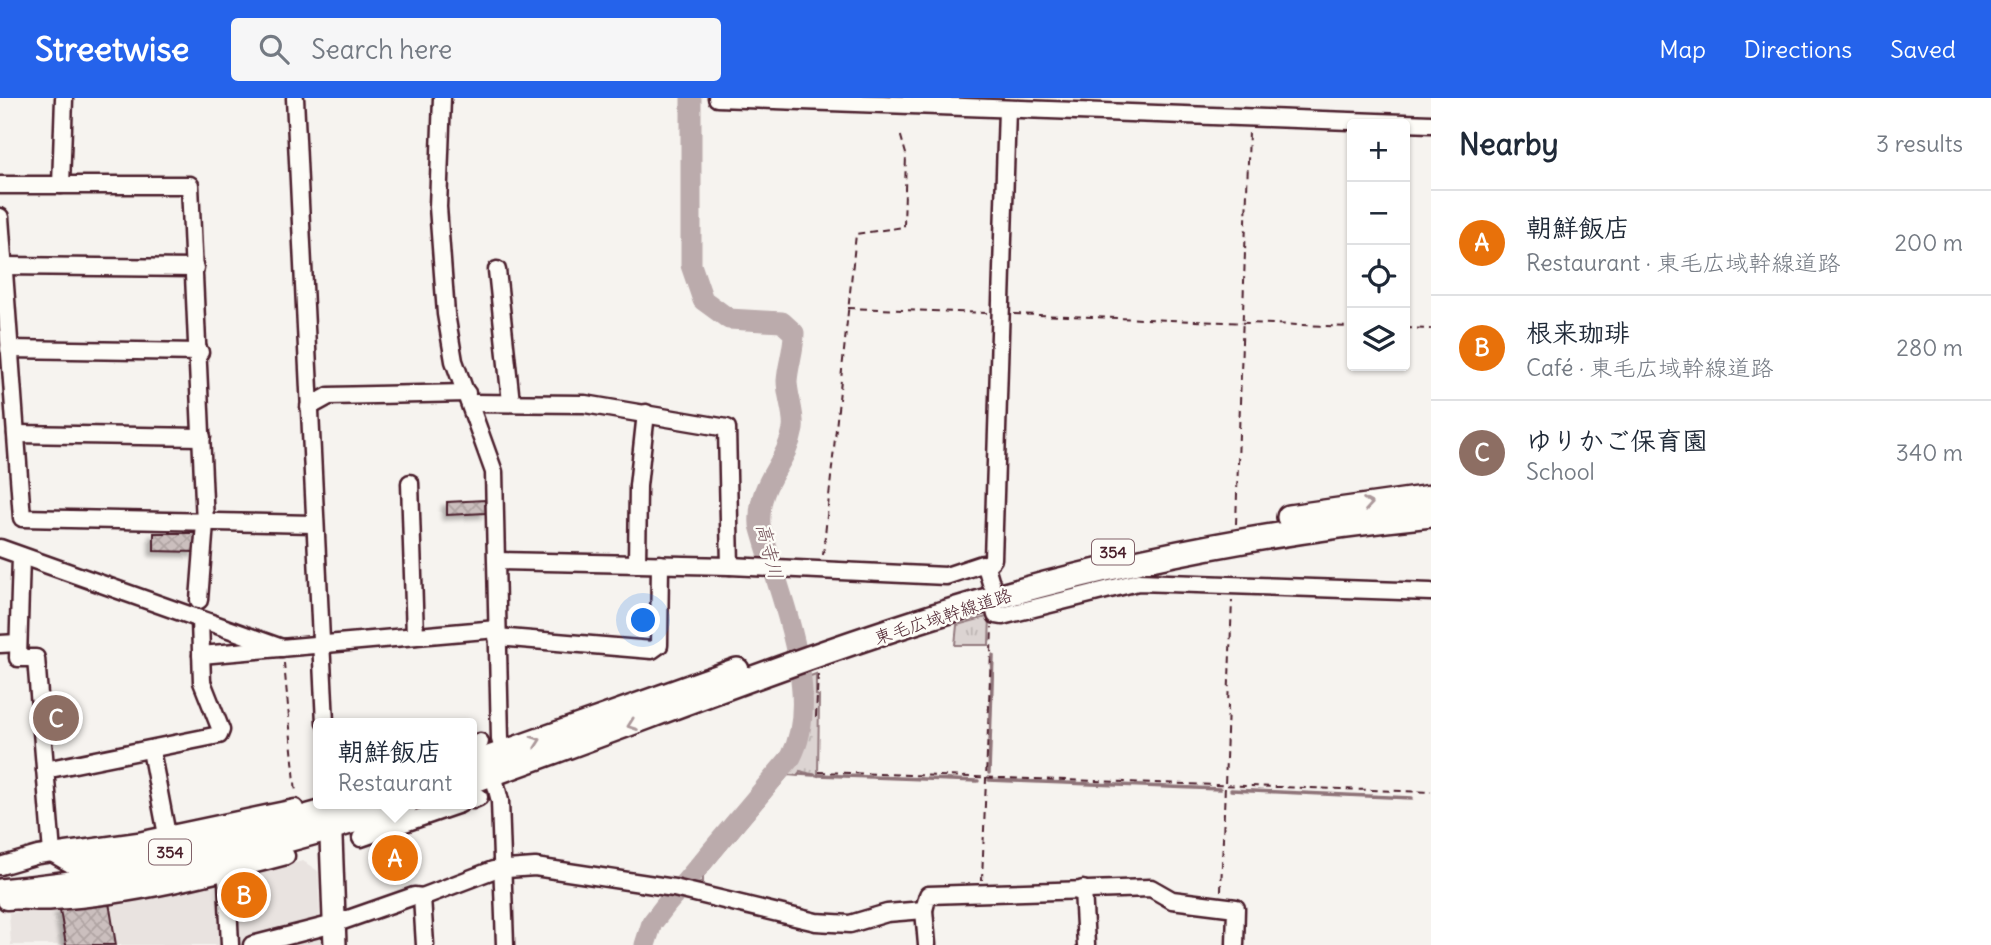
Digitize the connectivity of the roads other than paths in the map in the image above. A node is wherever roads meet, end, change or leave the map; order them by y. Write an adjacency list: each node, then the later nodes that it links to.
1 (64, 98): 8 (street)
2 (295, 98): 17 (street)
3 (442, 98): 15 (street)
4 (717, 98): 5 (street)
5 (1002, 105): 6 (street); 32 (street)
6 (1431, 124)
7 (0, 185): 8 (street)
8 (61, 185): 11 (street)
9 (0, 217): 10 (street)
10 (2, 266): 11 (street); 13 (street)
11 (195, 268): 14 (street)
12 (497, 270): 16 (street)
13 (9, 349): 14 (street); 19 (street)
14 (200, 352): 20 (street)
15 (469, 398): 16 (street); 17 (street); 28 (street)
16 (510, 402): 18 (street)
17 (309, 407): 25 (street)
18 (646, 412): 29 (street); 31 (street)
19 (16, 434): 20 (street); 24 (street)
20 (202, 437): 24 (street)
21 (410, 483): 37 (street)
22 (1431, 497): 32 (highway, 東毛広域幹線道路 / 354, one-way to 22)
23 (1431, 515): 32 (highway, 東毛広域幹線道路 / 354)
24 (205, 523): 25 (street); 34 (street)
25 (313, 524): 40 (street)
26 (0, 548): 27 (street)
27 (21, 556): 35 (street); 38 (street)
28 (497, 561): 29 (street); 36 (street)
29 (637, 564): 30 (street)
30 (660, 564): 31 (street); 36 (street)
31 (730, 566): 32 (street)
32 (991, 591): 33 (street); 43 (highway, 東毛広域幹線道路 / 354)
33 (1431, 592)
34 (199, 600)
35 (200, 620): 41 (street); 42 (street)
36 (497, 633): 37 (street); 46 (street)
37 (415, 636): 40 (street)
38 (18, 643): 39 (street); 48 (street)
39 (0, 644)
40 (321, 644): 41 (street); 44 (street)
41 (282, 648): 42 (street)
42 (201, 655): 45 (street)
43 (800, 657): 46 (highway, 東毛広域幹線道路 / 354, one-way to 43); 47 (highway, 東毛広域幹線道路 / 354, one-way to 47)
44 (325, 718)
45 (151, 750): 48 (street); 55 (street)
46 (504, 752): 47 (highway, 東毛広域幹線道路 / 354)
47 (477, 769): 62 (street)
48 (45, 770): 58 (street)
49 (295, 800): 54 (street)
50 (391, 809): 53 (highway, 354)
51 (437, 809): 53 (street)
52 (330, 814): 53 (highway, 354); 57 (highway, 354); 71 (main road)
53 (358, 820)
54 (205, 829): 55 (street); 57 (street)
55 (167, 835): 56 (street)
56 (138, 841): 58 (street); 60 (street)
57 (224, 848): 60 (highway, 354); 63 (street); 66 (highway, 354)
58 (52, 853): 61 (street); 65 (street)
59 (286, 856): 63 (street)
60 (114, 860): 61 (highway, 354)
61 (76, 867): 65 (highway, 354)
62 (502, 868): 69 (street); 70 (street); 75 (street)
63 (204, 877): 68 (street)
64 (227, 881): 72 (street)
65 (3, 883): 66 (highway, 354); 68 (street)
66 (59, 884): 68 (street)
67 (1083, 888): 70 (street); 77 (street); 78 (street)
68 (99, 895)
69 (422, 897): 71 (street); 74 (street)
70 (924, 910): 76 (street)
71 (335, 934): 73 (street)
72 (230, 945)
73 (252, 945)
74 (425, 945)
75 (505, 945)
76 (928, 945)
77 (1086, 945)
78 (1235, 945)

